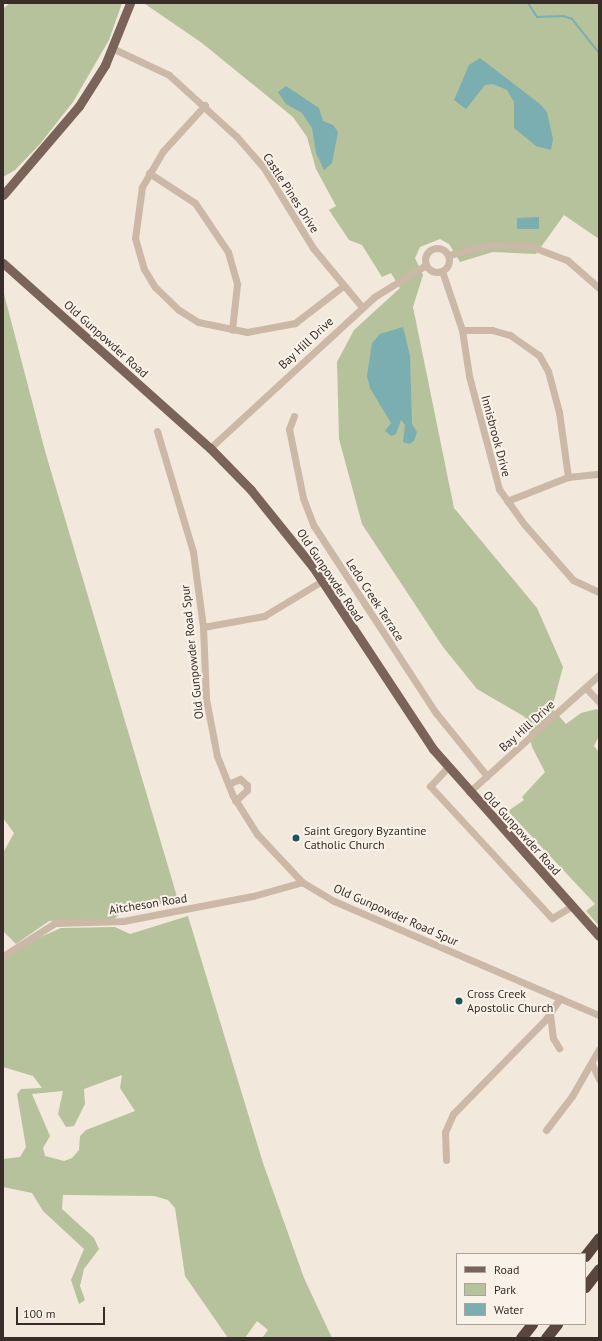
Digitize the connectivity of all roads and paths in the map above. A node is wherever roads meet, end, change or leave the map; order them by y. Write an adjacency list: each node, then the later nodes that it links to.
1 (130, 3): 2 (main road)
2 (112, 48): 3 (street, Castle Pines Drive); 5 (main road)
3 (205, 105): 4 (street); 10 (street, Castle Pines Drive)
4 (149, 173): 13 (street); 13 (street)
5 (3, 195)
6 (449, 255): 8 (street); 9 (street); 11 (street)
7 (3, 263): 17 (main road, Old Gunpowder Road)
8 (426, 264): 9 (street); 12 (street, Bay Hill Drive)
9 (442, 271): 14 (street, Innisbrook Drive)
10 (343, 286): 12 (street, Castle Pines Drive); 13 (street)
11 (599, 288)
12 (362, 307): 17 (street, Bay Hill Drive)
13 (232, 330)
14 (462, 330): 19 (street); 20 (street, Innisbrook Drive)
15 (294, 416): 28 (street, Ledo Creek Terrace)
16 (157, 432): 23 (street, Old Gunpowder Road Spur)
17 (210, 448): 21 (main road, Old Gunpowder Road)
18 (599, 474): 19 (street)
19 (568, 477): 20 (street)
20 (507, 501): 22 (street, Innisbrook Drive)
21 (322, 581): 23 (street); 27 (main road, Old Gunpowder Road)
22 (599, 592)
23 (203, 627): 29 (street, Old Gunpowder Road Spur)
24 (599, 675): 25 (street, Bay Hill Drive)
25 (586, 688): 26 (street); 28 (street, Bay Hill Drive)
26 (599, 702)
27 (447, 768): 30 (main road, Old Gunpowder Road); 33 (street)
28 (487, 776): 30 (street, Bay Hill Drive)
29 (228, 784): 31 (street, Old Gunpowder Road Spur); 31 (street)
30 (469, 792): 33 (main road, Old Gunpowder Road)
31 (235, 801): 32 (street, Old Gunpowder Road Spur)
32 (302, 882): 35 (street, Aitcheson Road); 36 (street, Old Gunpowder Road Spur)
33 (572, 906): 34 (main road, Old Gunpowder Road)
34 (599, 936)
35 (3, 956)
36 (560, 998): 37 (street); 38 (street, Old Gunpowder Road Spur)
37 (550, 1014): 39 (street); 44 (street)
38 (599, 1015)
39 (559, 1048)
40 (599, 1049): 41 (street)
41 (592, 1064): 42 (street); 43 (street)
42 (599, 1079)
43 (546, 1130)
44 (446, 1160)
45 (599, 1238): 46 (highway)
46 (586, 1255)
47 (599, 1269): 48 (highway)
48 (586, 1286)
49 (531, 1325): 51 (highway)
50 (556, 1325): 52 (highway)
51 (521, 1338)
52 (546, 1338)

